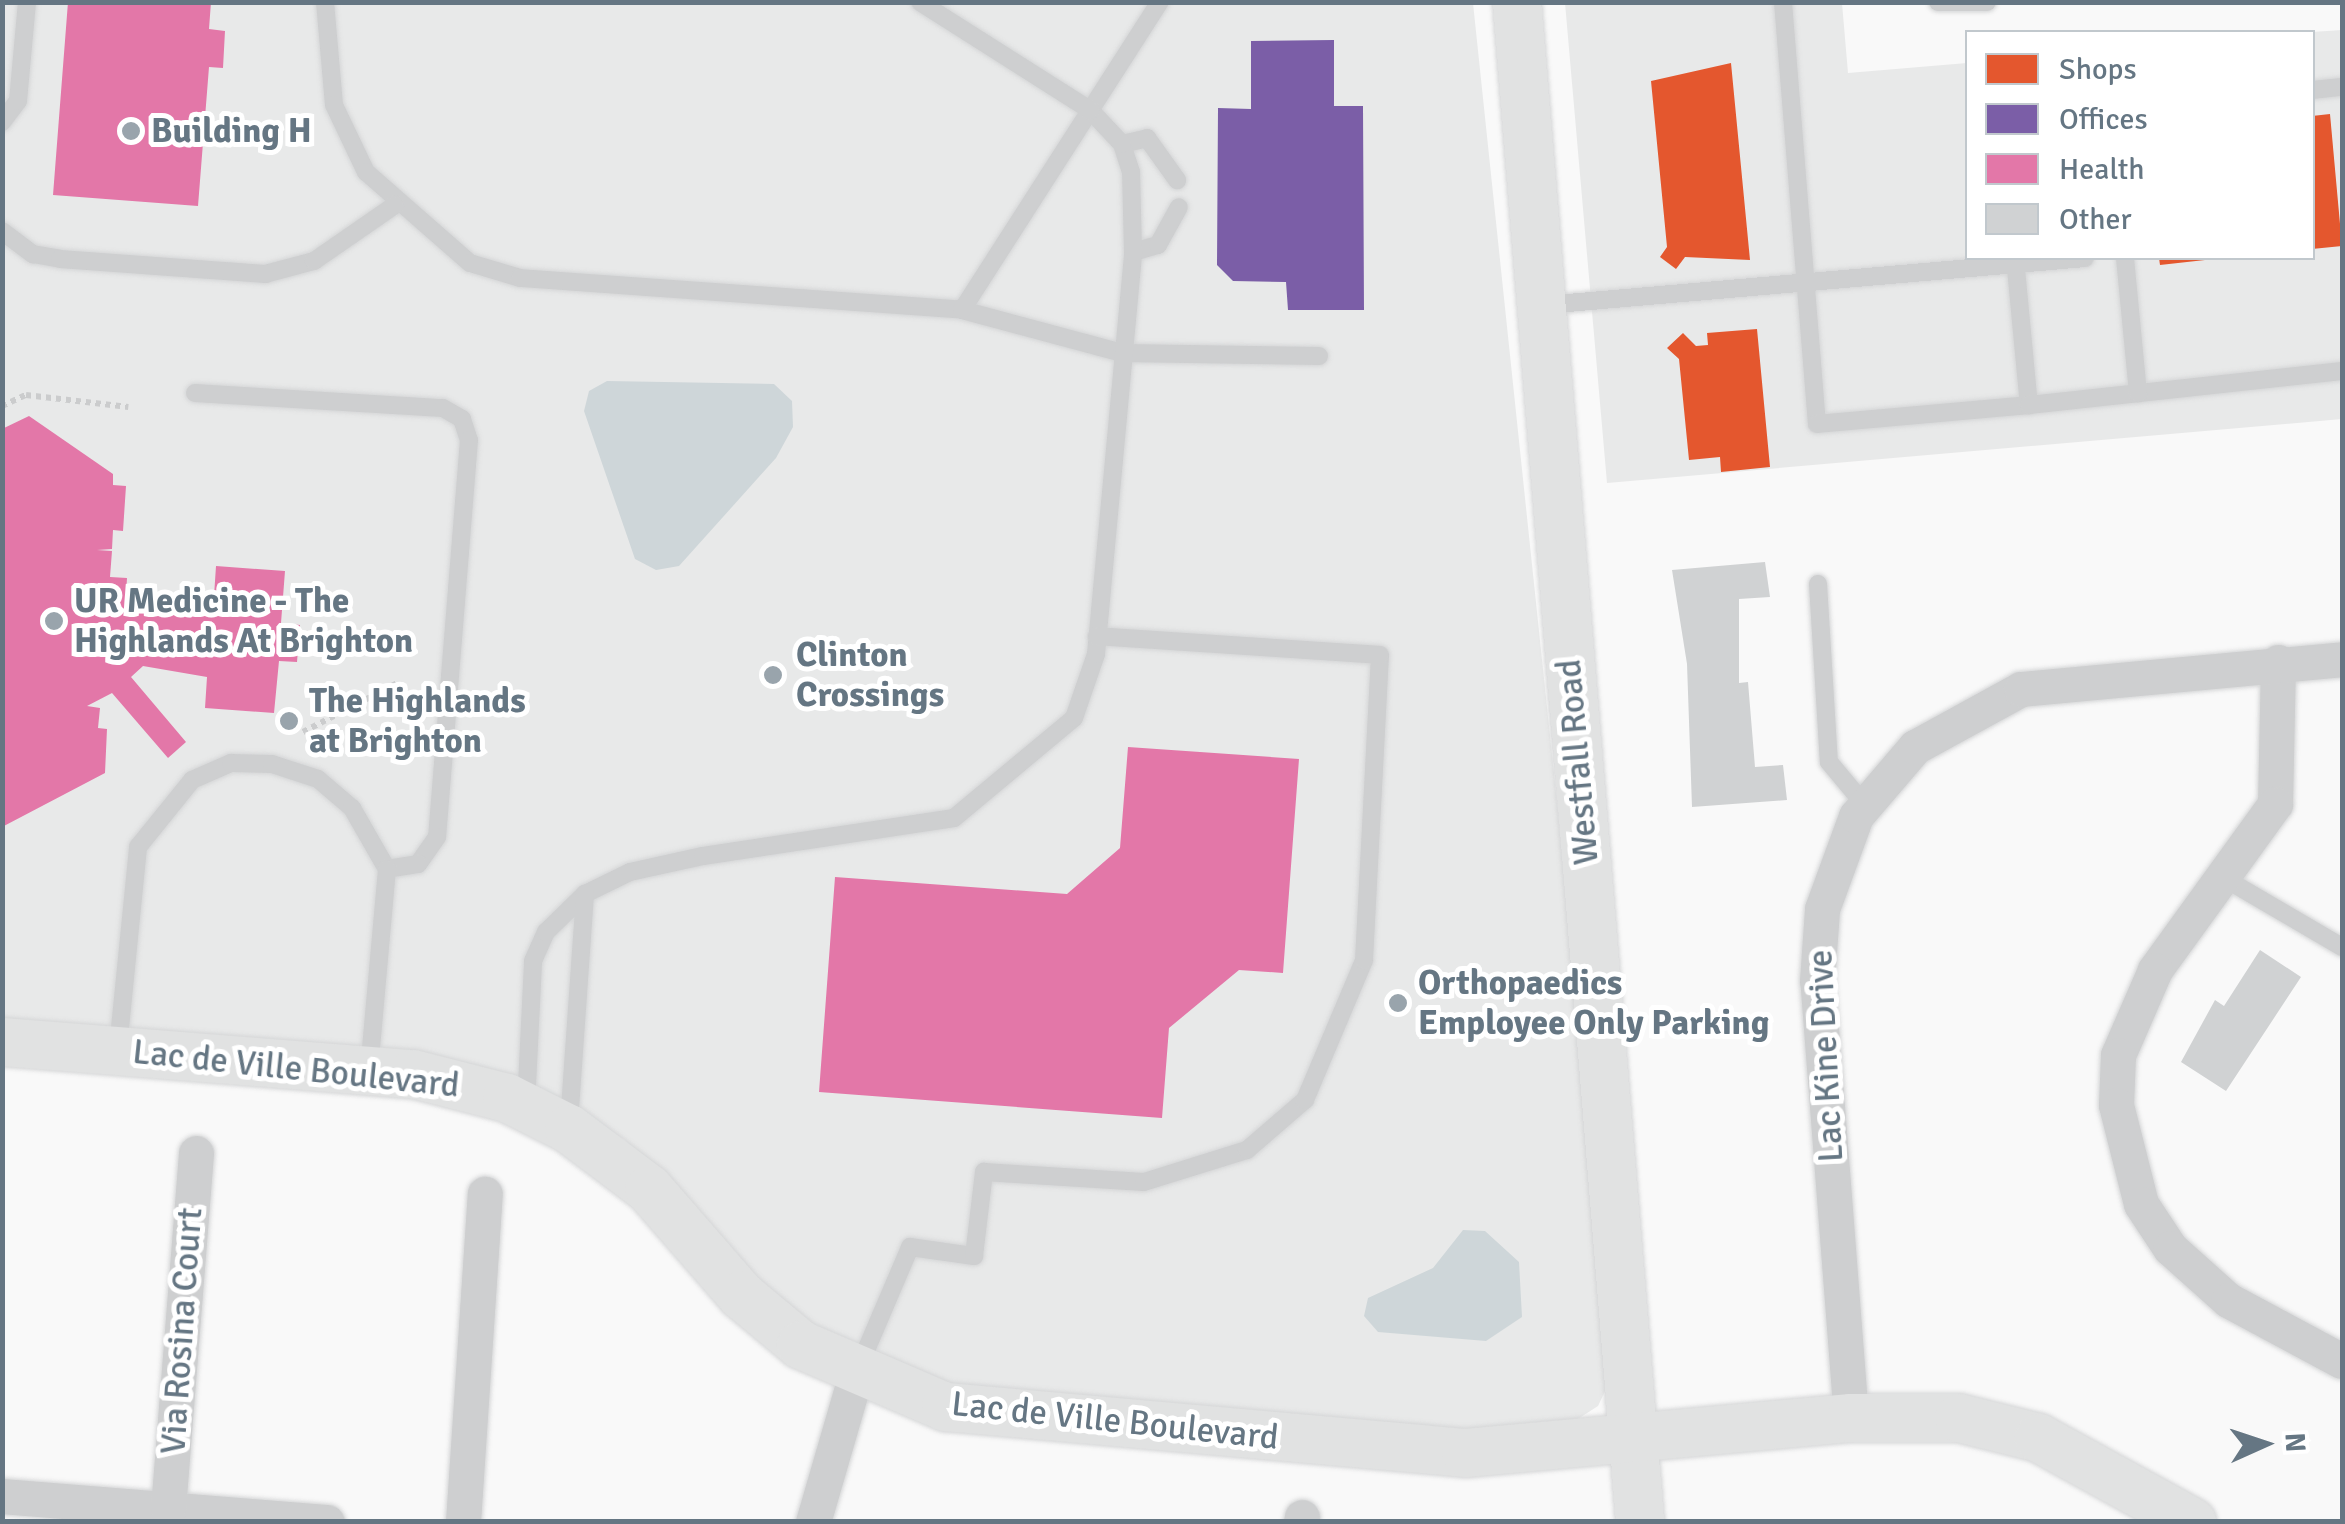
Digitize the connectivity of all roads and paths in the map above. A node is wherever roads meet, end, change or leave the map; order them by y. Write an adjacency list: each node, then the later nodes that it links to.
1 (26, 2): 12 (lane)
2 (325, 2): 15 (lane)
3 (920, 2): 11 (lane)
4 (1160, 2): 11 (lane)
5 (1517, 2): 22 (street, Westfall Road)
6 (1783, 2): 21 (lane)
7 (1938, 2): 8 (lane)
8 (1987, 2)
9 (2342, 88): 10 (lane)
10 (2315, 90)
11 (1090, 110): 13 (lane); 23 (lane)
12 (2, 122)
13 (1122, 144): 14 (lane); 18 (lane)
14 (1177, 180)
15 (395, 204): 17 (lane); 23 (lane)
16 (1179, 206): 18 (lane)
17 (2, 231)
18 (1133, 252): 24 (lane)
19 (2125, 260): 28 (lane)
20 (2016, 261): 21 (lane); 29 (lane)
21 (1805, 282): 22 (lane); 29 (lane)
22 (1540, 306): 53 (street, Westfall Road)
23 (962, 310): 24 (lane)
24 (1122, 353): 25 (lane); 33 (lane)
25 (1319, 356)
26 (2342, 371): 28 (lane)
27 (195, 393): 39 (lane)
28 (2138, 393): 29 (lane)
29 (2029, 405)
30 (2, 406): 31 (path)
31 (128, 408)
32 (1818, 584): 38 (lane)
33 (1098, 636): 41 (lane); 51 (lane)
34 (2342, 660): 35 (street, Lac Kine Drive)
35 (2278, 662): 38 (street, Lac Kine Drive); 40 (street)
36 (397, 683): 37 (path)
37 (304, 732)
38 (1864, 804): 52 (street, Lac Kine Drive)
39 (387, 870): 44 (lane); 45 (lane)
40 (2224, 878): 42 (lane); 50 (street)
41 (586, 894): 46 (lane); 47 (lane)
42 (2342, 947)
43 (2, 1042): 44 (street, Lac de Ville Boulevard)
44 (118, 1051): 45 (street, Lac de Ville Boulevard)
45 (369, 1070): 46 (street, Lac de Ville Boulevard)
46 (526, 1106): 47 (street, Lac de Ville Boulevard)
47 (569, 1128): 51 (street, Lac de Ville Boulevard)
48 (196, 1153): 55 (street, Via Rosina Court)
49 (485, 1194): 57 (street)
50 (2342, 1361)
51 (856, 1374): 53 (street, Lac de Ville Boulevard); 58 (street)
52 (1851, 1418): 53 (street, Lac de Ville Boulevard); 60 (street, Lac de Ville Boulevard)
53 (1634, 1438): 59 (street, Westfall Road)
54 (2, 1496): 55 (street)
55 (168, 1509): 56 (street)
56 (327, 1522)
57 (463, 1522)
58 (813, 1522)
59 (1640, 1522)
60 (2192, 1522)

